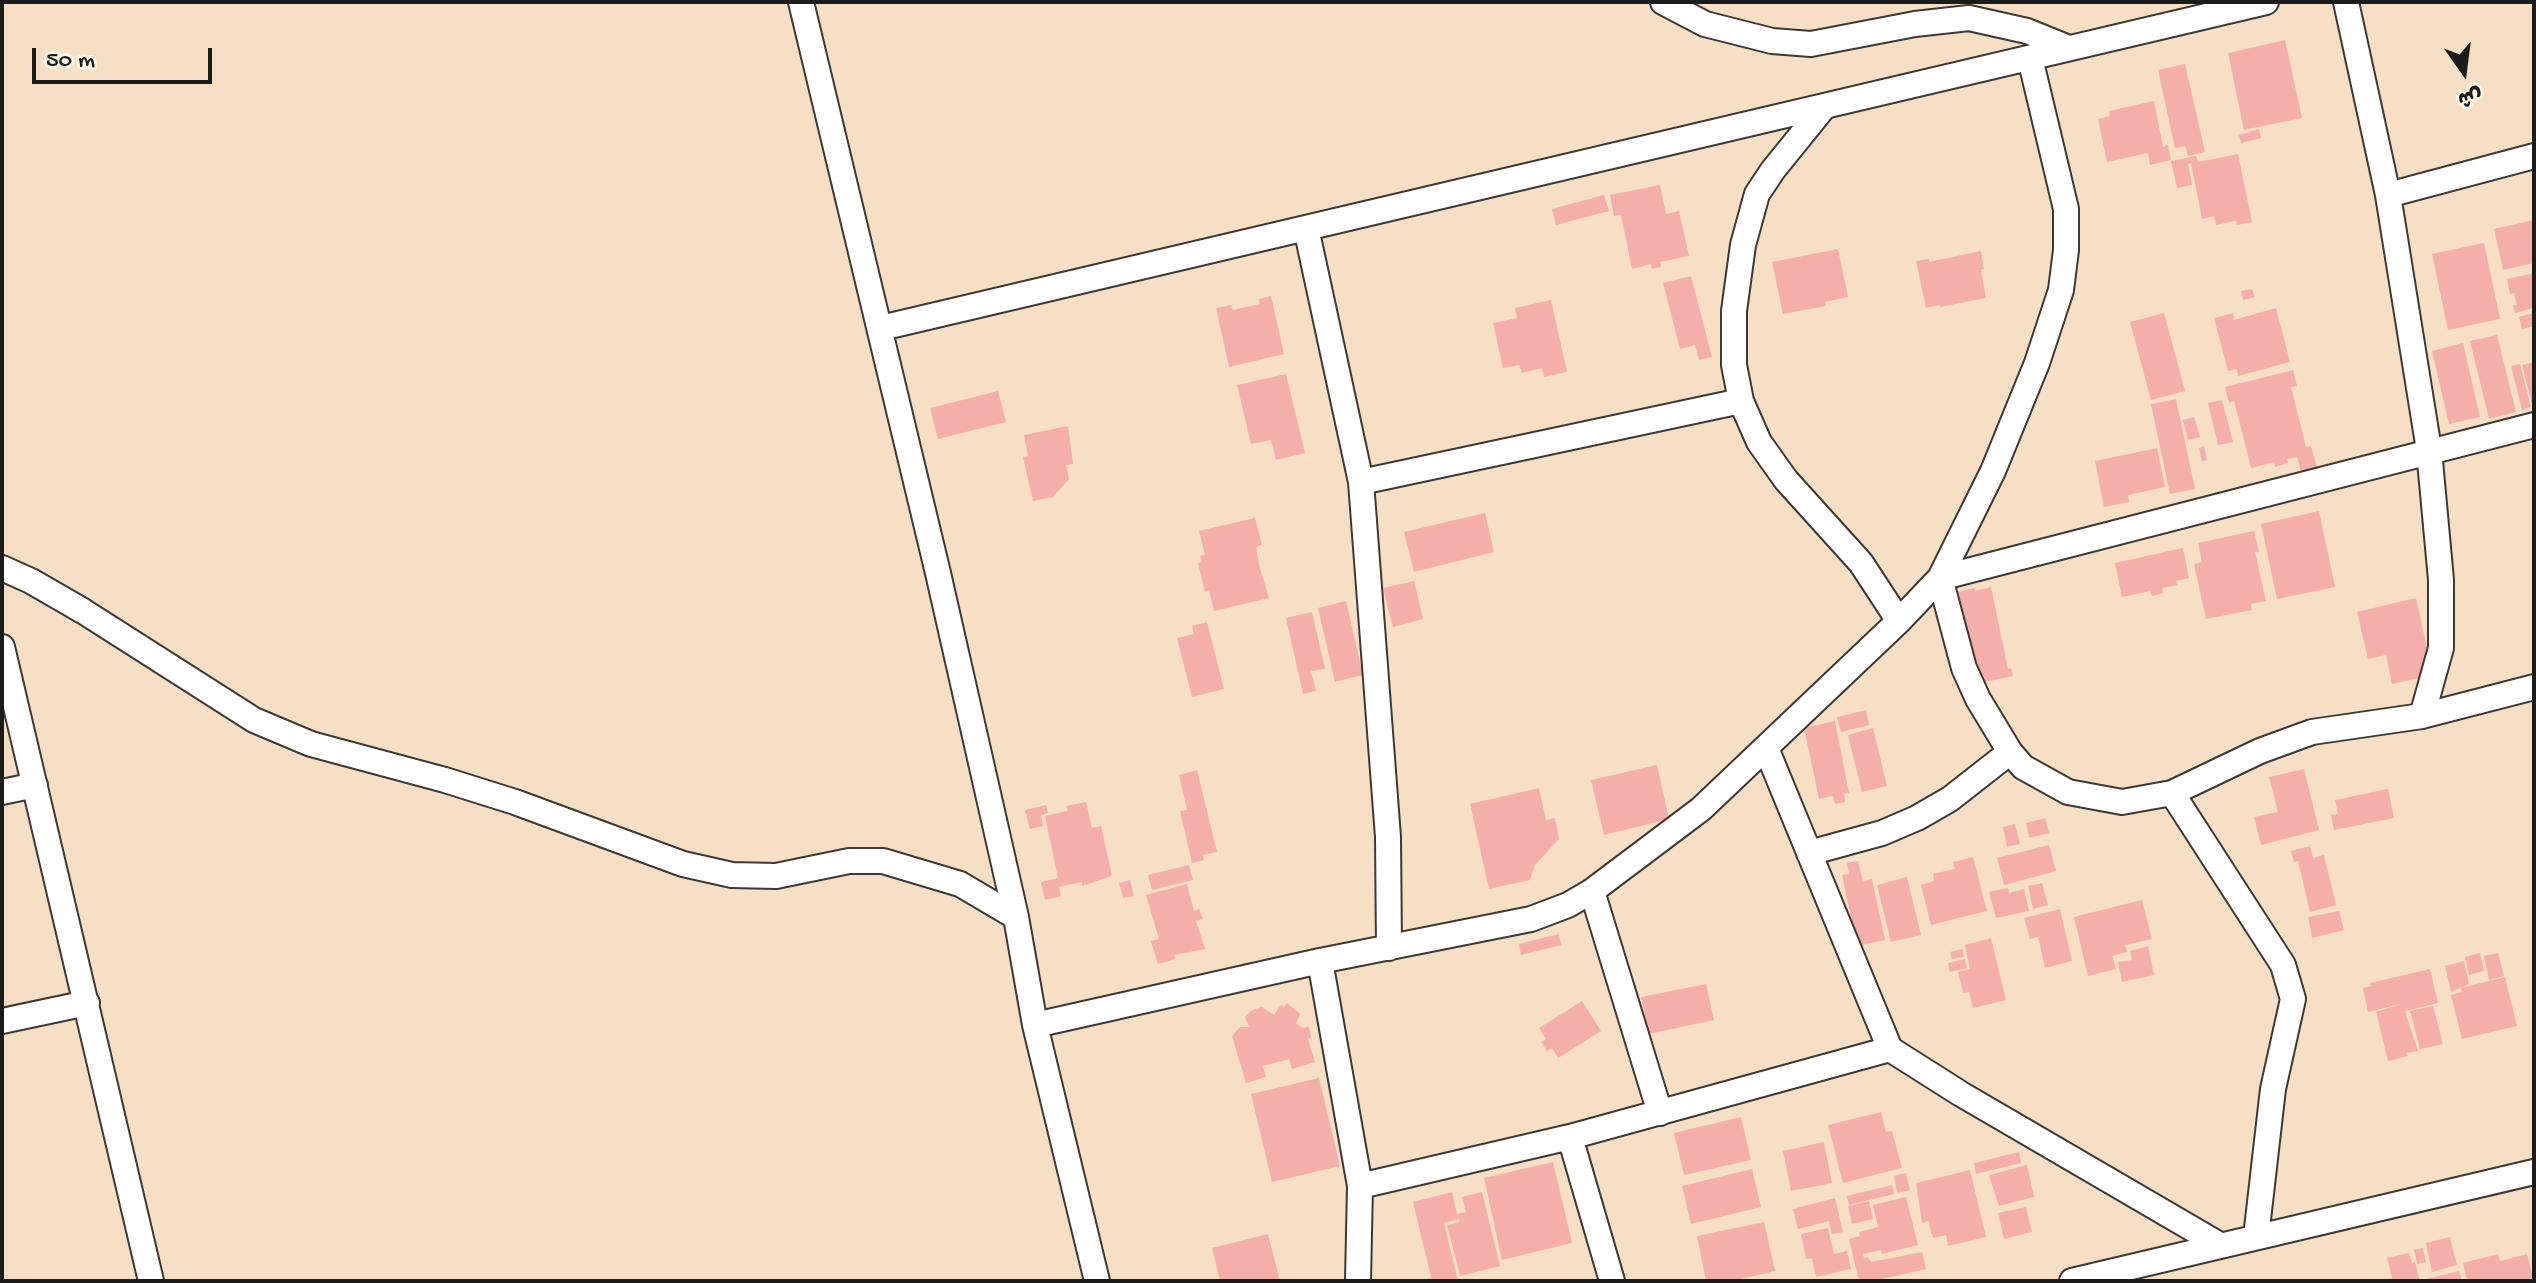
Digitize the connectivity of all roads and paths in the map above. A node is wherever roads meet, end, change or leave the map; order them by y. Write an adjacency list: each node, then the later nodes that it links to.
1 (801, 2): 11 (street)
2 (1663, 2): 5 (street)
3 (2266, 2): 5 (street)
4 (2346, 2): 9 (street)
5 (2069, 48): 6 (street)
6 (2030, 58): 7 (street); 17 (street)
7 (1824, 107): 10 (street); 12 (street)
8 (2534, 156): 9 (street)
9 (2388, 195): 14 (street)
10 (1306, 228): 11 (street); 15 (street)
11 (881, 328): 29 (street)
12 (1741, 401): 15 (street); 18 (street)
13 (2534, 425): 14 (street)
14 (2429, 450): 17 (street); 21 (street)
15 (1361, 482): 30 (street)
16 (2, 568): 29 (street)
17 (1940, 578): 18 (street); 23 (street)
18 (1899, 621): 22 (street)
19 (2, 647): 24 (street)
20 (2534, 687): 21 (street)
21 (2422, 716): 26 (street)
22 (1766, 748): 27 (street); 28 (street)
23 (2010, 752): 26 (street); 27 (street)
24 (35, 785): 25 (street); 32 (street)
25 (2, 792)
26 (2172, 793): 40 (street)
27 (1809, 853): 35 (street)
28 (1592, 891): 30 (street); 36 (street)
29 (1016, 917): 34 (street)
30 (1389, 948): 31 (street)
31 (1320, 961): 34 (street); 39 (street)
32 (87, 1003): 33 (street); 43 (street)
33 (2, 1021)
34 (1035, 1025): 44 (street)
35 (1890, 1049): 36 (street); 41 (street)
36 (1660, 1113): 37 (street)
37 (1570, 1137): 39 (street); 46 (street)
38 (2534, 1172): 40 (street)
39 (1360, 1186): 45 (street)
40 (2256, 1237): 41 (street)
41 (2220, 1245): 42 (street)
42 (2124, 1275): 47 (street)
43 (151, 1281)
44 (1097, 1281)
45 (1358, 1281)
46 (1612, 1281)
47 (2072, 1281)

